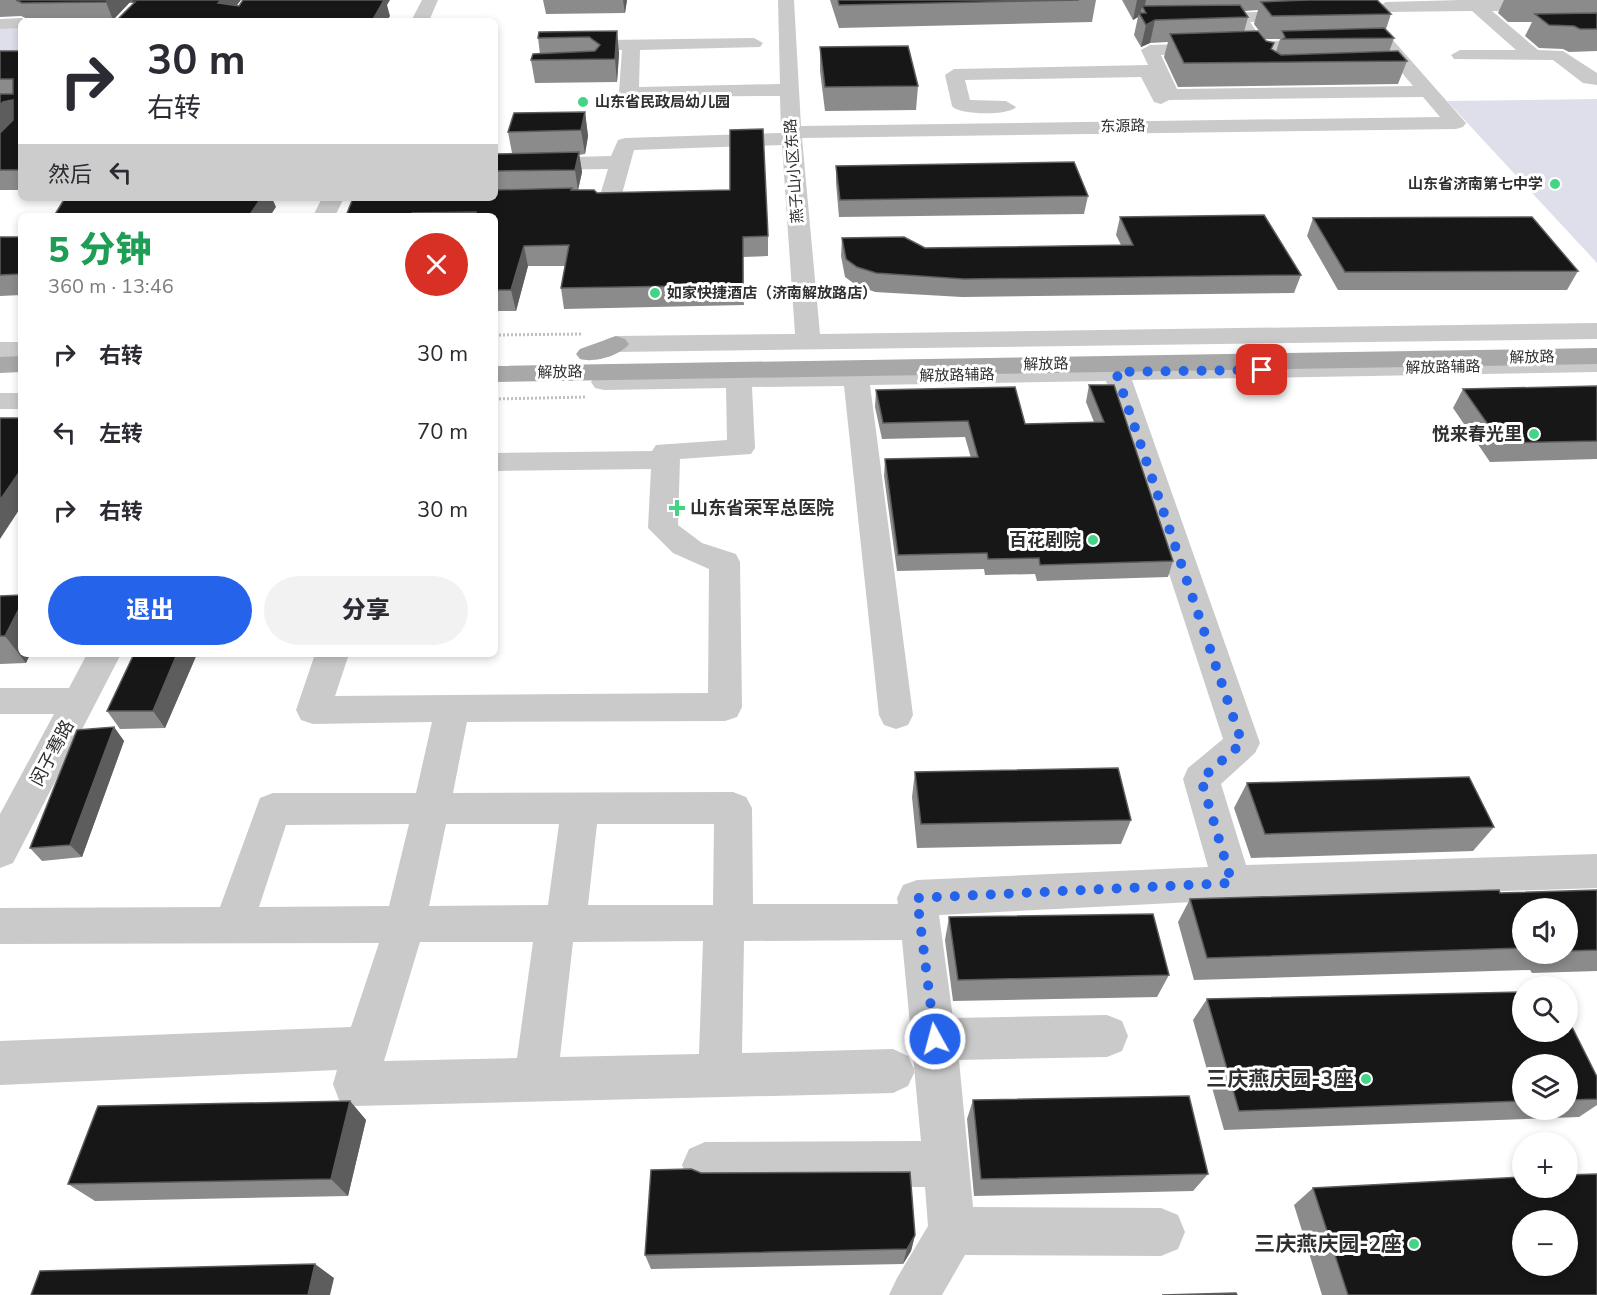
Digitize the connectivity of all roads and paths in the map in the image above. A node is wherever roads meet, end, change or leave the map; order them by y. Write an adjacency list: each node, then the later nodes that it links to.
1 (430, 0): 9 (street)
2 (436, 0): 10 (street)
3 (786, 0): 32 (street, 燕子山小区东路)
4 (1237, 0): 11 (street)
5 (1473, 3): 6 (street); 7 (street); 16 (street)
6 (1591, 5)
7 (1386, 7)
8 (1316, 15): 11 (street)
9 (421, 18)
10 (427, 18)
11 (1245, 19): 12 (street); 21 (street)
12 (1219, 21)
13 (0, 24): 14 (street)
14 (18, 24)
15 (1477, 27): 16 (street)
16 (1502, 28): 17 (street); 24 (street)
17 (1527, 29)
18 (754, 43): 20 (street)
19 (596, 45): 20 (street)
20 (631, 45): 27 (street)
21 (1257, 45): 29 (street); 34 (street); 35 (street)
22 (1587, 54): 25 (street)
23 (1460, 55): 24 (street)
24 (1533, 55): 25 (street)
25 (1557, 55): 31 (street)
26 (609, 68): 27 (street)
27 (630, 68): 28 (street); 32 (street)
28 (652, 68)
29 (1408, 68): 30 (street); 33 (street)
30 (1385, 69)
31 (1597, 79)
32 (789, 90): 40 (street, 燕子山小区东路)
33 (1428, 91): 34 (street); 38 (street, 东源路)
34 (1290, 93): 35 (street); 38 (street)
35 (1170, 102): 36 (street); 37 (street); 39 (street)
36 (1142, 106)
37 (1029, 107)
38 (1310, 123): 39 (street, 东源路)
39 (1185, 125): 40 (street, 东源路)
40 (791, 130): 41 (street, 东源路); 46 (street, 燕子山小区东路)
41 (625, 144): 42 (street, 东源路); 43 (street)
42 (519, 165)
43 (588, 199)
44 (1597, 331): 46 (street, 解放路辅路)
45 (1597, 340): 55 (main road, 解放路)
46 (808, 342): 47 (street, 解放路辅路)
47 (616, 344): 55 (main road)
48 (0, 350): 49 (street)
49 (18, 350)
50 (498, 356): 55 (main road, 解放路)
51 (1597, 356): 55 (main road, 解放路)
52 (18, 364): 54 (main road)
53 (1597, 364): 56 (street, 解放路辅路)
54 (0, 365)
55 (593, 369): 57 (main road, 解放路); 59 (street, 解放路辅路)
56 (1116, 372): 58 (street, 解放路辅路); 77 (street)
57 (498, 374)
58 (856, 377): 59 (street, 解放路辅路); 71 (street)
59 (739, 379): 64 (street)
60 (18, 383): 61 (main road)
61 (0, 384)
62 (0, 401): 63 (street)
63 (18, 401)
64 (666, 460): 65 (street); 70 (street)
65 (498, 462)
66 (102, 657): 69 (street, 闵子骞路)
67 (331, 657): 70 (street)
68 (0, 701): 69 (street)
69 (80, 701): 72 (street, 闵子骞路)
70 (453, 708): 73 (street)
71 (896, 715)
72 (14, 800): 75 (street, 闵子骞路)
73 (433, 808): 74 (street); 81 (street); 82 (street)
74 (580, 808): 79 (street); 80 (street)
75 (0, 851)
76 (1597, 871): 77 (street)
77 (1232, 883): 78 (street)
78 (920, 922): 79 (street); 85 (street)
79 (729, 923): 80 (street); 89 (street)
80 (561, 924): 82 (street); 90 (street)
81 (233, 925): 82 (street); 83 (street)
82 (405, 925): 86 (street)
83 (0, 926)
84 (1107, 1036): 85 (street)
85 (935, 1039): 91 (street)
86 (366, 1048): 87 (street); 90 (street)
87 (0, 1063)
88 (893, 1071): 89 (street)
89 (720, 1076): 90 (street)
90 (536, 1080)
91 (946, 1164): 92 (street); 93 (street)
92 (705, 1166)
93 (951, 1231): 94 (street); 95 (street)
94 (1161, 1232)
95 (914, 1295)

